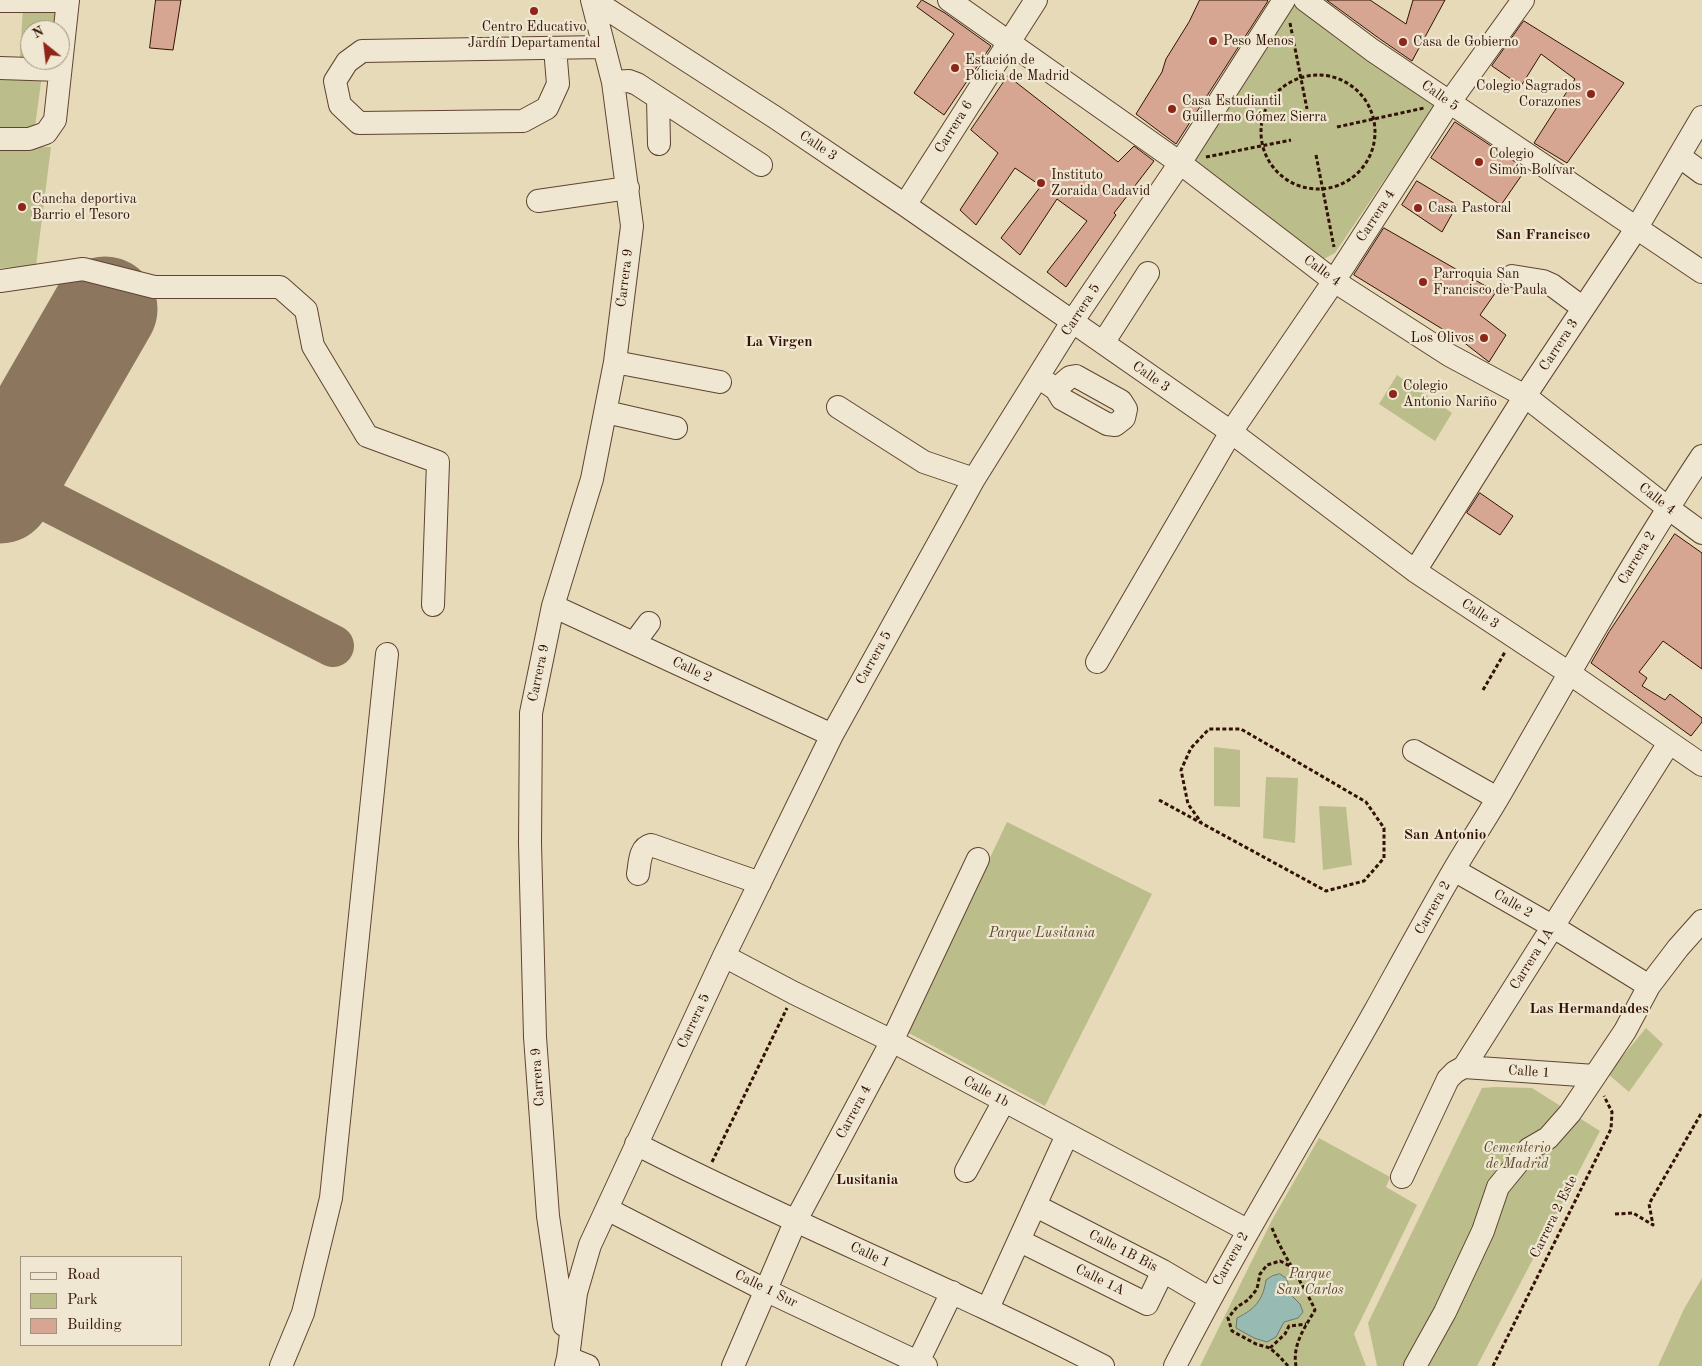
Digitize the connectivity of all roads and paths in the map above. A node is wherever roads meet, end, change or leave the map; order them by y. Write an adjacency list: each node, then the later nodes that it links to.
1 (68, 0): 6 (street); 8 (street)
2 (592, 0): 10 (street, Carrera 9); 35 (street, Calle 3)
3 (949, 0): 9 (street, Calle 4)
4 (1036, 0): 9 (street, Carrera 6)
5 (1522, 0): 18 (street, Carrera 4)
6 (0, 1)
7 (1292, 5): 15 (path); 18 (street, Calle 5); 29 (street, Carrera 5)
8 (66, 20)
9 (1008, 42): 29 (street, Calle 4); 35 (street, Carrera 6)
10 (603, 47): 11 (street); 16 (street, Carrera 9)
11 (555, 48): 11 (street)
12 (0, 68): 13 (street)
13 (20, 69)
14 (60, 70): 23 (street)
15 (1302, 77): 19 (path); 21 (path); 26 (path)
16 (613, 82): 17 (street); 32 (street, Carrera 9)
17 (658, 98): 25 (street); 30 (street)
18 (1449, 103): 21 (path); 36 (street, Calle 5); 40 (street, Carrera 4)
19 (1307, 109)
20 (1702, 117): 28 (street, Carrera 3)
21 (1374, 119): 22 (path); 33 (path)
22 (1337, 127)
23 (0, 139)
24 (1292, 140): 26 (path)
25 (659, 144)
26 (1262, 146): 29 (path); 33 (path)
27 (1316, 155): 33 (path)
28 (1679, 156): 31 (street); 36 (street, Carrera 3)
29 (1191, 161): 40 (street, Calle 4); 43 (street, Carrera 5)
30 (761, 165)
31 (1702, 173)
32 (628, 188): 34 (street); 45 (street, Carrera 9)
33 (1322, 189): 40 (path)
34 (538, 201)
35 (905, 205): 43 (street, Calle 3)
36 (1636, 228): 37 (street, Calle 5); 42 (street, Carrera 3)
37 (1702, 272)
38 (1148, 274): 44 (street)
39 (1512, 276): 42 (street)
40 (1337, 277): 47 (street, Calle 4); 51 (street, Carrera 4)
41 (0, 281): 57 (street)
42 (1583, 308): 47 (street, Carrera 3)
43 (1072, 322): 44 (street, Calle 3); 53 (street, Carrera 5)
44 (1103, 343): 51 (street, Calle 3)
45 (615, 362): 46 (street); 49 (street, Carrera 9)
46 (720, 382)
47 (1525, 396): 54 (street, Calle 4); 56 (street, Carrera 3)
48 (838, 407): 53 (street)
49 (606, 412): 50 (street); 58 (street, Carrera 9)
50 (676, 428)
51 (1231, 432): 56 (street, Calle 3); 63 (street, Carrera 4)
52 (1702, 456): 54 (street, Carrera 2)
53 (974, 479): 66 (street, Carrera 5)
54 (1668, 508): 55 (street, Calle 4); 64 (street, Carrera 2)
55 (1702, 532)
56 (1416, 571): 60 (street, Calle 3)
57 (433, 605)
58 (553, 606): 61 (street, Calle 2); 107 (street, Carrera 9)
59 (649, 623): 61 (street)
60 (1514, 637): 64 (street, Calle 3); 65 (path)
61 (634, 643): 66 (street, Calle 2)
62 (387, 654): 109 (street)
63 (1097, 662)
64 (1569, 673): 67 (street, Calle 3); 70 (street, Carrera 2)
65 (1483, 690)
66 (832, 735): 76 (street, Carrera 5)
67 (1669, 743): 69 (street, Calle 3); 78 (street, Carrera 1A)
68 (1414, 751): 70 (street)
69 (1702, 765)
70 (1497, 798): 74 (street, Carrera 2)
71 (1159, 800): 72 (path)
72 (1201, 822): 72 (path)
73 (978, 859): 82 (street, Carrera 4)
74 (1454, 870): 78 (street, Calle 2); 96 (street, Carrera 2)
75 (638, 874): 76 (street)
76 (760, 883): 79 (street, Carrera 5)
77 (1702, 921): 80 (street)
78 (1552, 926): 80 (street, Calle 2); 83 (street, Carrera 1A)
79 (724, 956): 81 (street, Calle 1b); 88 (street, Carrera 5)
80 (1649, 986): 84 (street)
81 (794, 993): 82 (street, Calle 1b); 91 (path)
82 (892, 1041): 85 (street, Calle 1b); 95 (street, Carrera 4)
83 (1464, 1067): 84 (street, Calle 1); 90 (street, Carrera 1A)
84 (1595, 1076): 114 (street); 115 (path, Carrera 2 Este)
85 (1004, 1102): 87 (street, Calle 1b); 89 (street)
86 (1702, 1112): 94 (path)
87 (1067, 1136): 92 (street); 96 (street, Calle 1b)
88 (636, 1144): 91 (street, Calle 1); 93 (street, Carrera 5)
89 (966, 1171)
90 (1402, 1177)
91 (704, 1179): 95 (street, Calle 1)
92 (1036, 1206): 97 (street); 99 (street, Calle 1B Bis)
93 (607, 1209): 100 (street, Calle 1 Sur); 107 (street, Carrera 5)
94 (1615, 1214)
95 (796, 1220): 100 (street, Carrera 4); 101 (street, Calle 1)
96 (1252, 1222): 98 (path); 102 (street, Carrera 2)
97 (1020, 1241): 99 (street, Calle 1A); 103 (street)
98 (1292, 1267): 104 (path); 105 (path)
99 (1163, 1272): 102 (street, Calle 1B Bis)
100 (765, 1290): 108 (street, Calle 1 Sur); 110 (street, Carrera 4)
101 (952, 1292): 103 (street, Calle 1); 108 (street)
102 (1209, 1298): 111 (street, Carrera 2)
103 (988, 1308): 106 (street, Calle 1)
104 (1306, 1324): 105 (path); 113 (path)
105 (1270, 1348): 112 (path)
106 (1090, 1363)
107 (573, 1364)
108 (921, 1365)
109 (281, 1366)
110 (732, 1366)
111 (1175, 1366)
112 (1288, 1366)
113 (1296, 1366)
114 (1416, 1366)
115 (1493, 1366)

